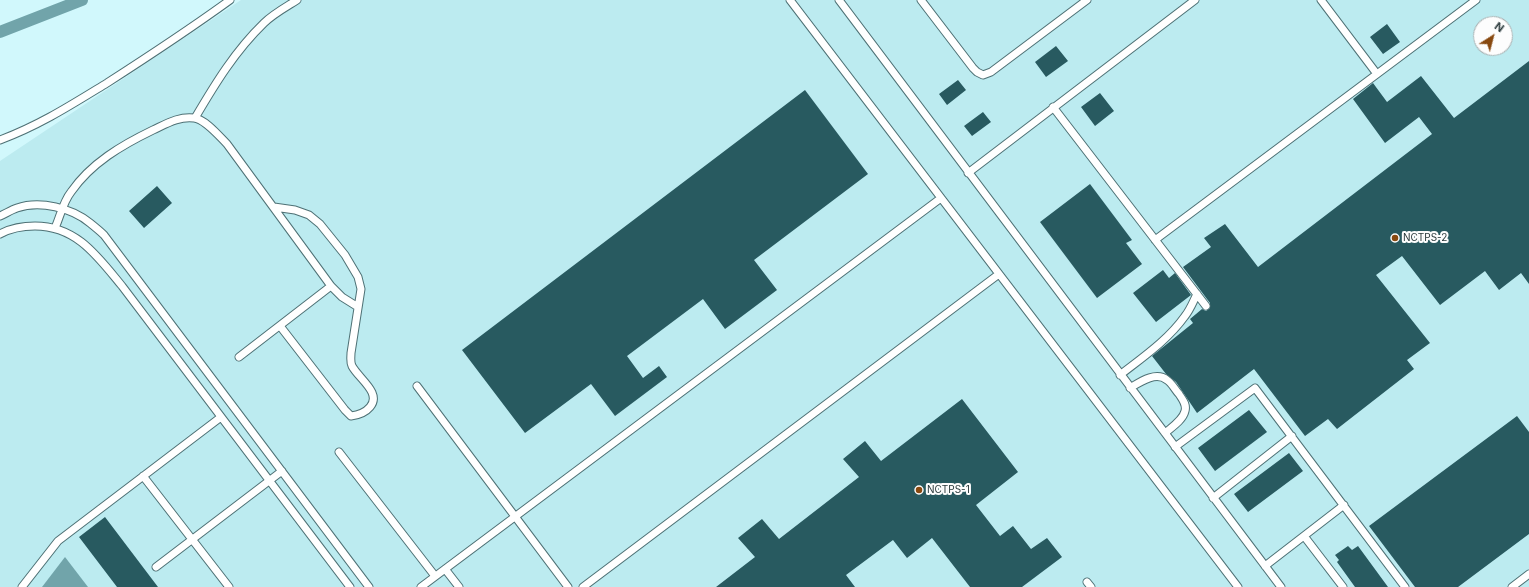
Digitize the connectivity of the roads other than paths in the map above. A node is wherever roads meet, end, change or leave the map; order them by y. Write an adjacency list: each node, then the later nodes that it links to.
1 (230, 0): 13 (lane)
2 (297, 0): 12 (lane)
3 (790, 0): 15 (lane)
4 (839, 0): 14 (lane)
5 (921, 0): 6 (lane)
6 (1087, 0)
7 (1195, 0): 11 (lane)
8 (1321, 0): 10 (lane)
9 (1476, 0): 10 (lane)
10 (1377, 74): 21 (lane)
11 (1053, 107): 14 (lane); 21 (lane)
12 (194, 118): 16 (lane); 17 (lane)
13 (0, 140)
14 (968, 173): 29 (lane)
15 (941, 198): 22 (lane); 42 (lane)
16 (274, 207): 23 (lane); 26 (lane)
17 (62, 210): 18 (lane); 19 (lane); 37 (lane)
18 (0, 216)
19 (55, 228): 20 (lane); 32 (lane)
20 (0, 234)
21 (1155, 240): 24 (lane)
22 (999, 274): 57 (lane); 58 (lane)
23 (331, 286): 26 (lane); 27 (lane)
24 (1197, 294): 25 (lane); 29 (lane)
25 (1206, 306)
26 (358, 307): 27 (lane)
27 (280, 326): 28 (lane)
28 (239, 357)
29 (1120, 375): 31 (lane)
30 (417, 386): 42 (lane)
31 (1130, 388): 33 (lane); 33 (lane)
32 (221, 417): 38 (lane); 39 (lane)
33 (1165, 433): 35 (lane)
34 (1292, 436): 35 (lane); 40 (lane); 41 (lane)
35 (1175, 447): 40 (lane)
36 (339, 452): 49 (lane)
37 (282, 471): 39 (lane); 53 (lane)
38 (143, 476): 44 (lane); 50 (lane)
39 (270, 481): 44 (lane); 52 (lane)
40 (1214, 498): 45 (lane)
41 (1344, 505): 43 (lane); 61 (lane)
42 (515, 516): 47 (lane); 56 (lane)
43 (1304, 536): 45 (lane); 60 (lane)
44 (193, 539): 46 (lane); 51 (lane)
45 (1265, 566): 59 (lane)
46 (156, 567)
47 (445, 569): 49 (lane); 55 (lane)
48 (1529, 574): 62 (lane)
49 (435, 576): 54 (lane)
50 (22, 587)
51 (229, 587)
52 (350, 587)
53 (369, 587)
54 (421, 587)
55 (458, 587)
56 (568, 587)
57 (583, 587)
58 (1238, 587)
59 (1281, 587)
60 (1343, 587)
61 (1406, 587)
62 (1512, 587)

